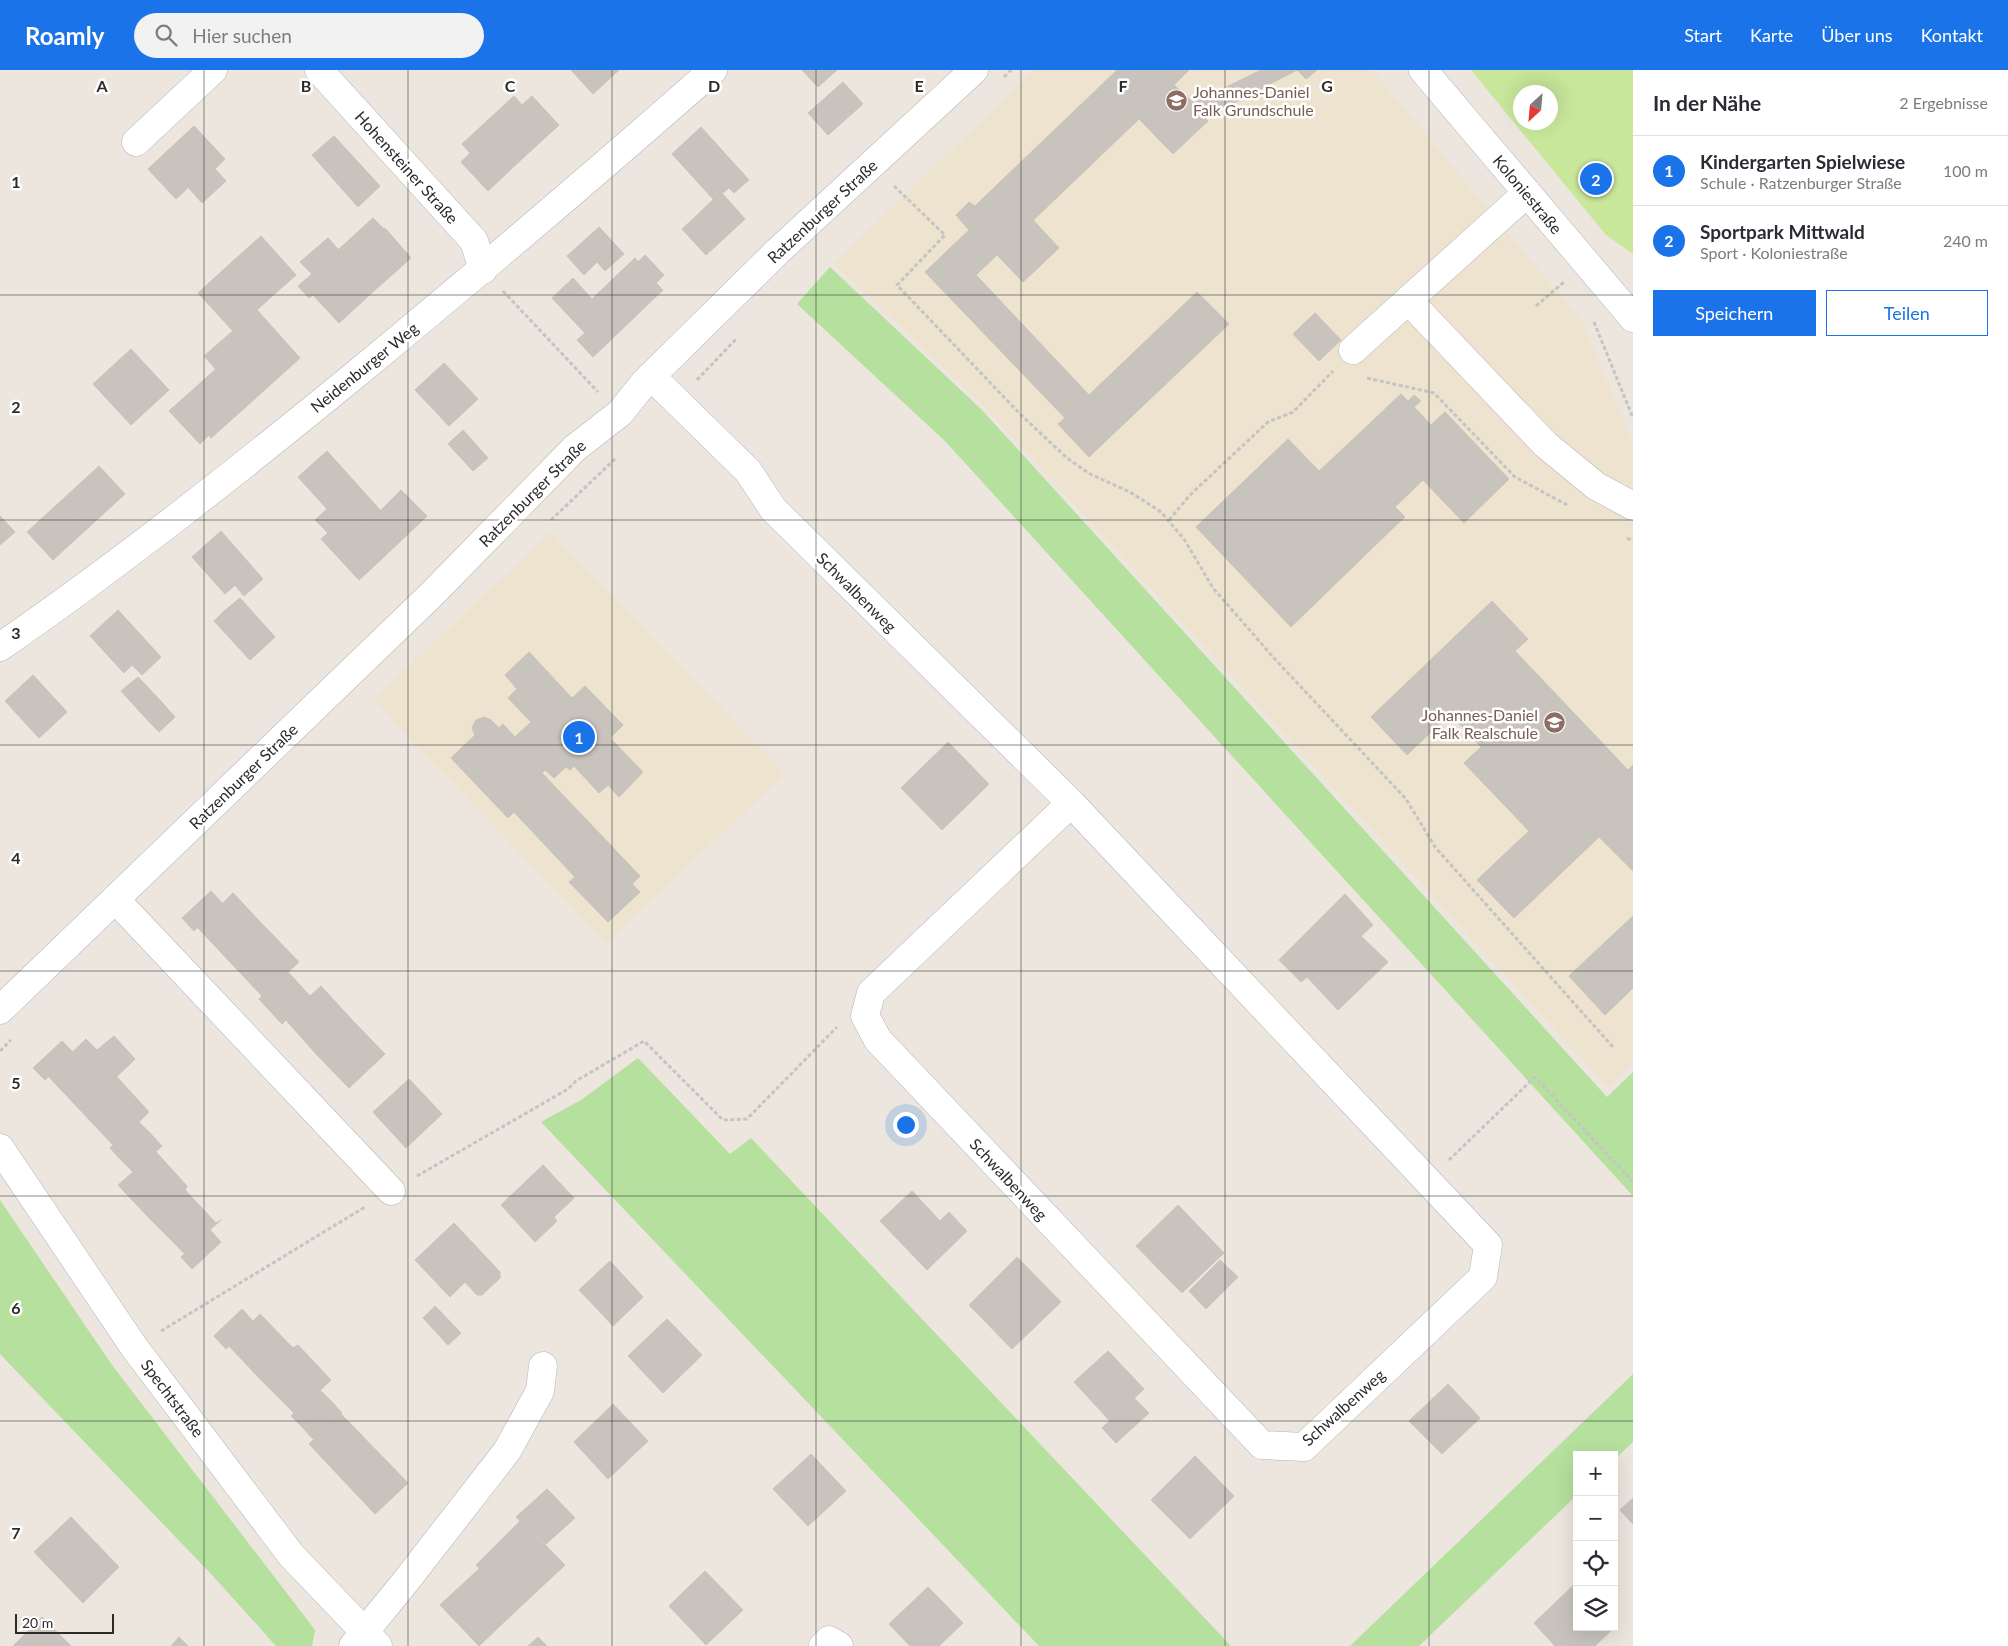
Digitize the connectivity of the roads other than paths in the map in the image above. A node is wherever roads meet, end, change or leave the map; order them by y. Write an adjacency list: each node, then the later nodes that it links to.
1 (213, 70): 6 (street)
2 (319, 70): 8 (street, Hohensteiner Straße)
3 (712, 70): 8 (street, Neidenburger Weg)
4 (974, 70): 12 (street, Ratzenburger Straße)
5 (1423, 70): 7 (street, Koloniestraße)
6 (136, 142)
7 (1527, 193): 9 (street); 10 (street, Koloniestraße)
8 (483, 270): 14 (street, Neidenburger Weg)
9 (1409, 301): 11 (street); 13 (street)
10 (1633, 318)
11 (1347, 357)
12 (651, 376): 15 (street, Schwalbenweg); 16 (street, Ratzenburger Straße)
13 (1633, 506)
14 (0, 647)
15 (1071, 803): 15 (street, Schwalbenweg)
16 (114, 899): 17 (street, Ratzenburger Straße); 19 (street)
17 (0, 1010)
18 (0, 1148): 21 (street, Spechtstraße)
19 (391, 1191)
20 (543, 1366): 21 (street, Spechtstraße)
21 (365, 1642)

